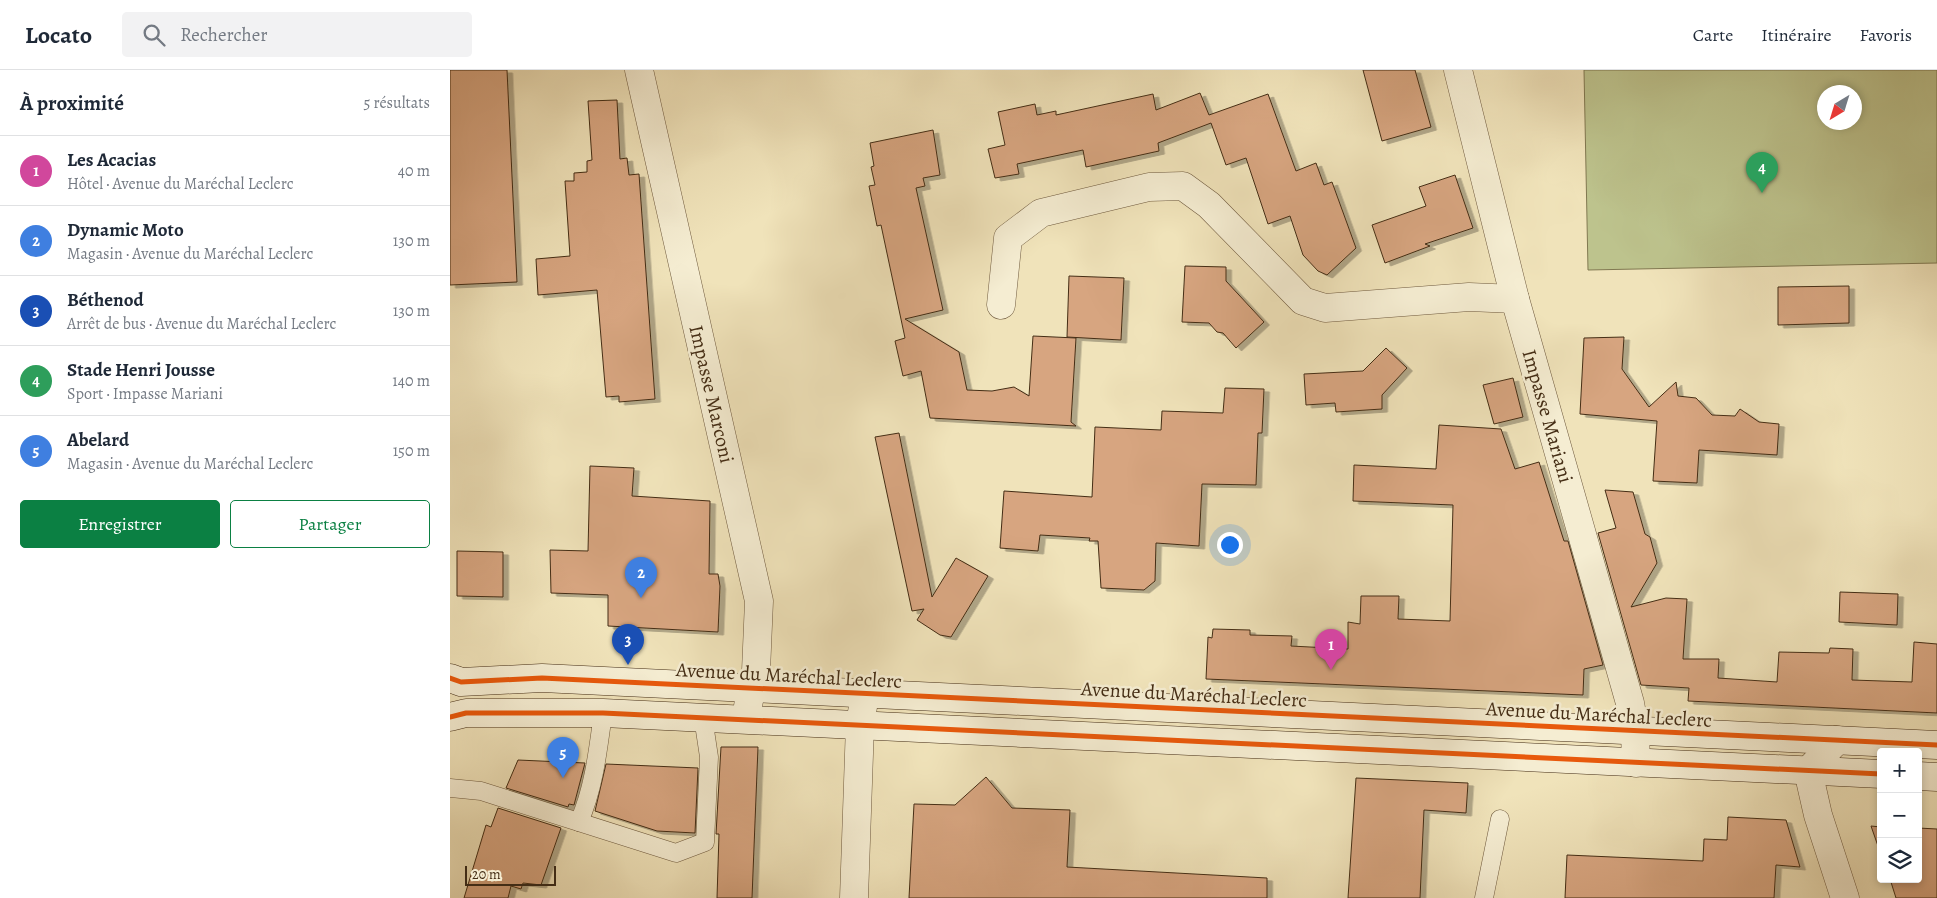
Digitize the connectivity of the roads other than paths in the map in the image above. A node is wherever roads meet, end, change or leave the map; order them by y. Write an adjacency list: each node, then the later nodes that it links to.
1 (639, 70): 6 (main road, Impasse Marconi)
2 (1458, 70): 3 (main road, Impasse Mariani)
3 (1515, 299): 4 (main road); 13 (main road, Impasse Mariani)
4 (1001, 305)
5 (450, 678): 6 (main road, Avenue du Maréchal Leclerc)
6 (751, 688): 7 (main road, Avenue du Maréchal Leclerc); 11 (main road, Impasse Marconi)
7 (865, 694): 12 (main road); 13 (main road, Avenue du Maréchal Leclerc)
8 (604, 713): 9 (main road); 10 (main road); 23 (lane)
9 (450, 717)
10 (703, 717): 11 (main road); 23 (lane)
11 (746, 719): 12 (main road)
12 (860, 725): 16 (main road); 24 (main road)
13 (1635, 731): 14 (main road, Avenue du Maréchal Leclerc); 16 (main road, Impasse Mariani)
14 (1837, 740): 15 (main road, Avenue du Maréchal Leclerc); 17 (main road)
15 (1937, 745)
16 (1636, 763): 17 (main road)
17 (1808, 771): 18 (main road); 26 (main road)
18 (1877, 774)
19 (1922, 776): 20 (main road)
20 (1937, 777)
21 (450, 788): 23 (lane)
22 (1500, 819): 25 (lane)
23 (579, 822)
24 (854, 898)
25 (1484, 898)
26 (1845, 898)

